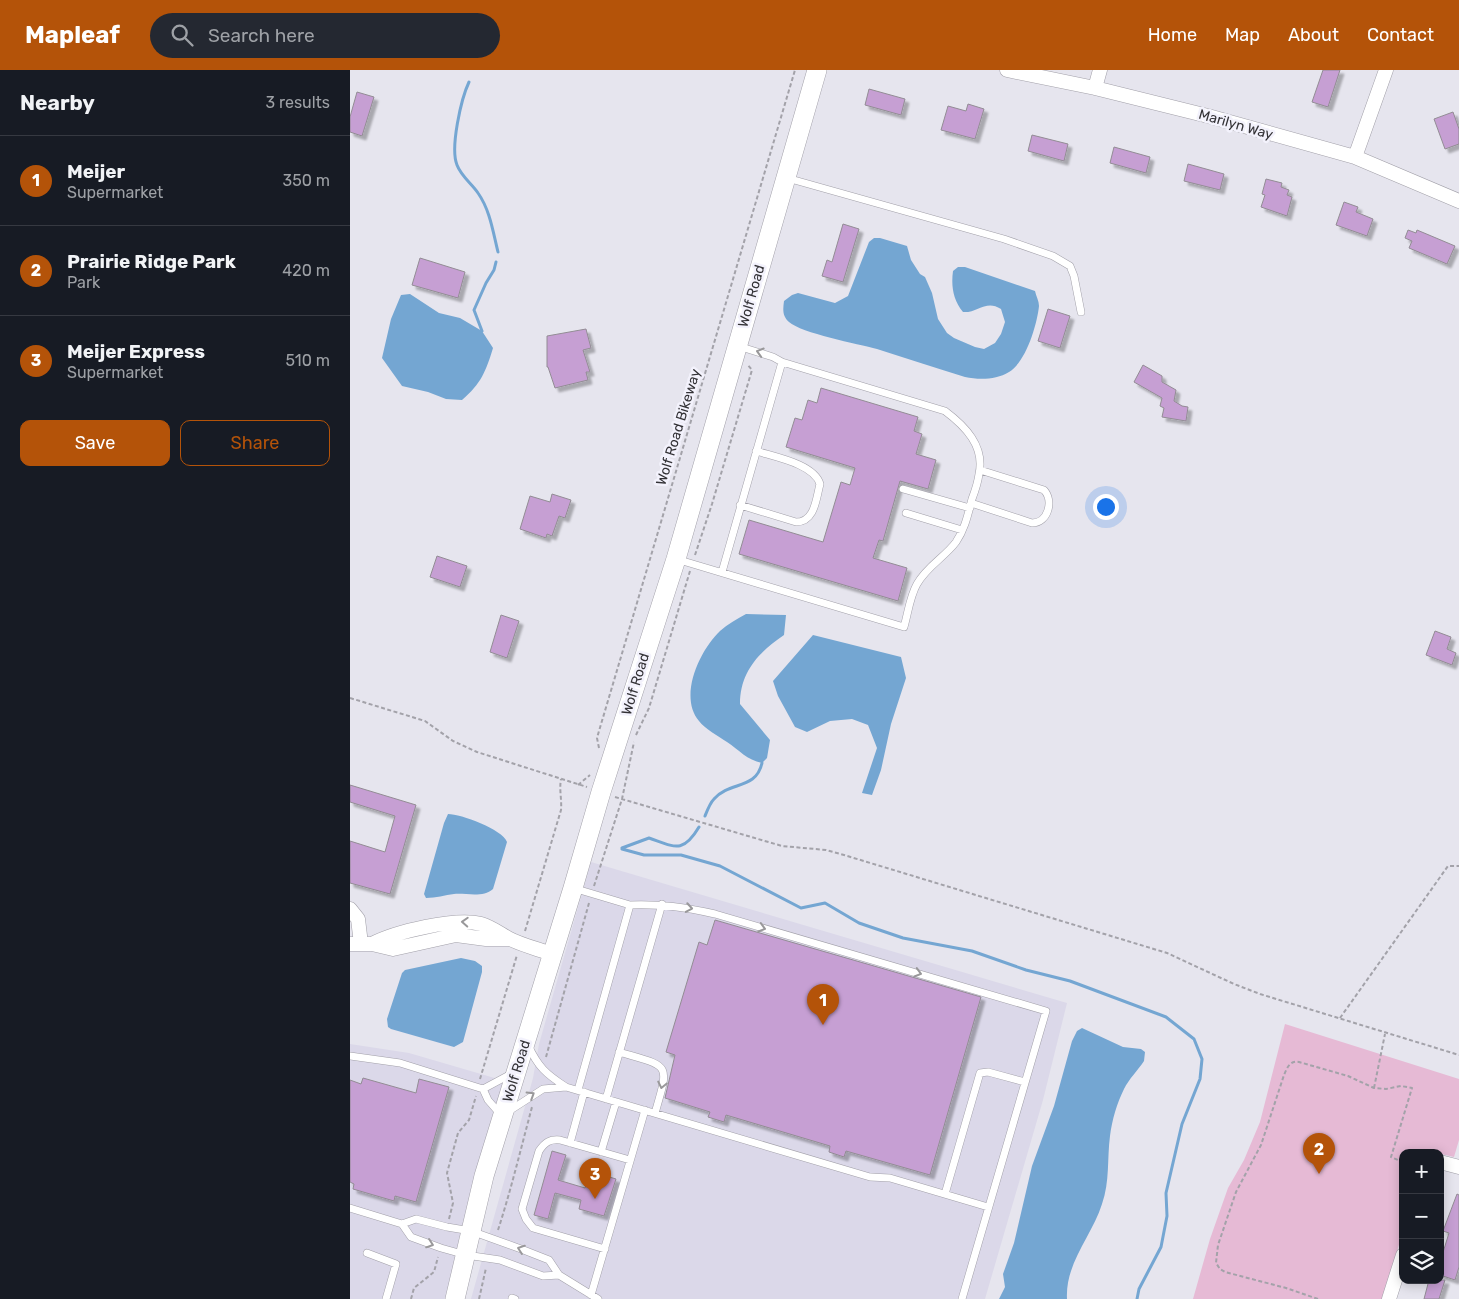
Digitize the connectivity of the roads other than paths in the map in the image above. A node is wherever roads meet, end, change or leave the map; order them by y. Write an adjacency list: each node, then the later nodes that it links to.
1 (817, 70): 7 (main road, Wolf Road)
2 (1007, 70): 5 (street, Marilyn Way)
3 (1100, 70): 5 (street)
4 (1386, 70): 6 (street)
5 (1096, 88): 6 (street, Marilyn Way)
6 (1355, 158): 8 (street, Marilyn Way)
7 (786, 178): 9 (lane); 10 (main road, Wolf Road)
8 (1459, 201)
9 (1080, 312)
10 (743, 347): 11 (lane, one-way to 10); 19 (main road, Wolf Road)
11 (782, 362): 12 (lane); 13 (lane)
12 (756, 451): 15 (lane); 15 (lane)
13 (980, 470): 16 (lane); 16 (lane)
14 (903, 489): 16 (lane)
15 (740, 505): 20 (lane)
16 (970, 506): 18 (lane)
17 (906, 513): 18 (lane)
18 (962, 530): 20 (lane)
19 (684, 561): 20 (lane); 21 (main road, Wolf Road)
20 (722, 572)
21 (573, 888): 23 (lane); 26 (main road, Wolf Road)
22 (662, 904): 23 (lane); 28 (lane); 31 (lane, one-way to 31)
23 (630, 905): 34 (lane)
24 (350, 909): 25 (street)
25 (361, 944): 26 (street)
26 (552, 954): 27 (main road, Wolf Road)
27 (526, 1039): 30 (main road, Wolf Road); 32 (lane)
28 (620, 1052): 35 (lane); 38 (lane, one-way to 38)
29 (350, 1056): 33 (lane)
30 (516, 1071): 33 (lane); 39 (main road, Wolf Road)
31 (1025, 1082): 45 (lane); 46 (lane)
32 (566, 1086): 34 (lane); 39 (lane, one-way to 32)
33 (480, 1088): 39 (lane)
34 (581, 1091): 35 (lane); 40 (lane)
35 (606, 1099): 36 (lane)
36 (616, 1102): 37 (lane); 41 (lane)
37 (645, 1110): 38 (lane); 42 (lane)
38 (655, 1113): 45 (lane)
39 (502, 1116): 49 (main road, Wolf Road)
40 (570, 1143): 41 (lane); 50 (lane)
41 (601, 1152): 42 (lane)
42 (630, 1160): 50 (lane)
43 (1444, 1163): 44 (street)
44 (1459, 1167)
45 (945, 1194): 46 (lane)
46 (988, 1207): 58 (lane)
47 (350, 1208): 48 (lane)
48 (402, 1224): 49 (lane); 52 (lane, one-way to 52)
49 (471, 1231): 52 (main road, Wolf Road); 54 (lane, one-way to 49)
50 (605, 1249): 55 (lane)
51 (367, 1253): 56 (lane)
52 (466, 1255): 54 (lane); 57 (main road, Wolf Road)
53 (1399, 1269): 59 (street)
54 (559, 1275): 55 (lane)
55 (595, 1297)
56 (386, 1299)
57 (455, 1299)
58 (962, 1299)
59 (1390, 1299)

